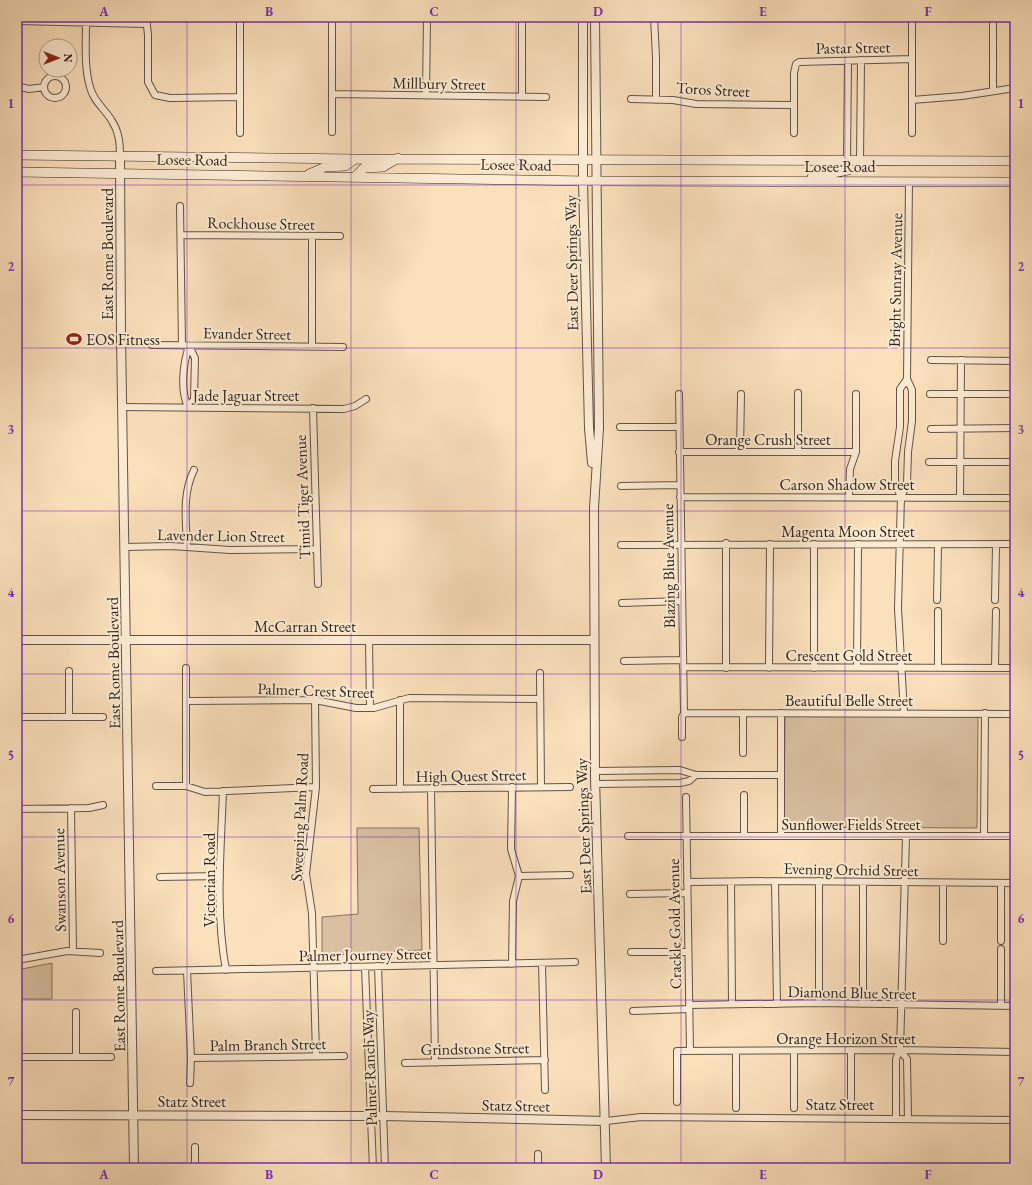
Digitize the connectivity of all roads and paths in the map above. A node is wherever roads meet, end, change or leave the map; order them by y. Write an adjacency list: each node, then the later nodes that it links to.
1 (146, 17): 13 (street)
2 (240, 17): 23 (street)
3 (332, 17): 21 (street)
4 (428, 17): 22 (street)
5 (522, 17): 24 (street)
6 (583, 17): 38 (street, East Deer Springs Way)
7 (595, 17): 39 (street, East Deer Springs Way)
8 (654, 17): 27 (street)
9 (912, 17): 14 (street)
10 (993, 17): 20 (street)
11 (17, 21): 12 (street)
12 (86, 22): 13 (street); 35 (street)
13 (147, 24): 23 (street)
14 (912, 59): 15 (street, Pastar Street); 28 (street)
15 (861, 60): 16 (street, Pastar Street); 42 (street)
16 (848, 61): 29 (street, Pastar Street); 41 (street)
17 (17, 86): 18 (street)
18 (44, 87)
19 (1015, 88): 20 (street)
20 (993, 91): 28 (street)
21 (332, 94): 22 (street, Millbury Street); 30 (street)
22 (426, 96): 24 (street, Millbury Street)
23 (240, 97): 31 (street)
24 (522, 97): 25 (street, Millbury Street)
25 (546, 97)
26 (631, 100): 27 (street, Toros Street)
27 (656, 100): 29 (street, Toros Street)
28 (912, 100): 33 (street)
29 (794, 105): 32 (street)
30 (332, 132)
31 (240, 133)
32 (794, 133)
33 (912, 133)
34 (17, 155): 35 (main road, Losee Road)
35 (120, 157): 37 (main road, Losee Road); 44 (street, East Rome Boulevard)
36 (399, 158): 37 (main road, Losee Road); 38 (main road, Losee Road); 46 (main road)
37 (355, 159): 45 (main road)
38 (583, 159): 39 (main road, Losee Road); 47 (street, East Deer Springs Way)
39 (595, 159): 41 (main road, Losee Road); 48 (street, East Deer Springs Way)
40 (1015, 161): 42 (main road, Losee Road)
41 (847, 162): 42 (main road, Losee Road)
42 (860, 162): 49 (main road)
43 (17, 172): 44 (main road, Losee Road)
44 (121, 173): 45 (main road, Losee Road); 72 (street, East Rome Boulevard)
45 (306, 176): 46 (main road, Losee Road)
46 (356, 176): 47 (main road, Losee Road)
47 (583, 180): 48 (main road, Losee Road); 88 (street, East Deer Springs Way)
48 (596, 180): 49 (main road, Losee Road); 88 (street, East Deer Springs Way)
49 (789, 181): 50 (main road, Losee Road)
50 (909, 181): 51 (main road, Losee Road); 63 (street, Bright Sunray Avenue)
51 (1015, 182)
52 (180, 206): 53 (street)
53 (181, 234): 55 (street, Rockhouse Street); 57 (street)
54 (340, 236): 55 (street, Rockhouse Street)
55 (312, 237): 58 (street)
56 (152, 345): 57 (street, Evander Street)
57 (186, 346): 58 (street, Evander Street); 73 (street); 73 (street)
58 (312, 347): 59 (street, Evander Street)
59 (343, 347)
60 (931, 360): 61 (street)
61 (961, 360): 62 (street); 69 (street)
62 (1015, 361)
63 (907, 379): 93 (street, Bright Sunray Avenue); 93 (street, Bright Sunray Avenue)
64 (798, 393): 81 (street)
65 (679, 394): 76 (street, Blazing Blue Avenue)
66 (741, 394): 80 (street)
67 (856, 394): 83 (street)
68 (930, 394): 69 (street)
69 (961, 394): 70 (street); 77 (street)
70 (1015, 394)
71 (366, 399): 74 (street, Jade Jaguar Street)
72 (122, 407): 73 (street, Jade Jaguar Street); 106 (street, East Rome Boulevard)
73 (188, 407): 74 (street, Jade Jaguar Street)
74 (313, 408): 108 (street, Timid Tiger Avenue)
75 (620, 427): 76 (street)
76 (679, 427): 82 (street, Blazing Blue Avenue)
77 (960, 428): 78 (street); 79 (street); 85 (street)
78 (1015, 428)
79 (931, 429)
80 (740, 451): 81 (street, Orange Crush Street); 82 (street, Orange Crush Street)
81 (798, 451): 83 (street, Orange Crush Street)
82 (679, 452): 89 (street, Blazing Blue Avenue)
83 (856, 452): 91 (street)
84 (929, 462): 85 (street)
85 (960, 462): 86 (street); 94 (street)
86 (1015, 462)
87 (194, 470): 107 (street)
88 (594, 483): 119 (street, East Deer Springs Way)
89 (679, 485): 90 (street); 92 (street, Blazing Blue Avenue)
90 (621, 486)
91 (849, 496): 92 (street, Carson Shadow Street); 93 (street, Carson Shadow Street)
92 (680, 497): 96 (street, Blazing Blue Avenue)
93 (901, 497): 94 (street, Carson Shadow Street); 101 (street)
94 (960, 498): 95 (street, Carson Shadow Street)
95 (1015, 498)
96 (680, 543): 97 (street, Magenta Moon Street); 103 (street, Magenta Moon Street); 112 (street, Blazing Blue Avenue)
97 (726, 543): 98 (street, Magenta Moon Street); 125 (street)
98 (770, 544): 99 (street, Magenta Moon Street); 126 (street)
99 (814, 544): 100 (street, Magenta Moon Street); 127 (street)
100 (858, 544): 101 (street, Magenta Moon Street); 123 (street)
101 (901, 544): 104 (street, Magenta Moon Street); 128 (street)
102 (1015, 544): 105 (street, Magenta Moon Street)
103 (621, 545)
104 (938, 545): 105 (street, Magenta Moon Street); 110 (street)
105 (996, 545): 111 (street)
106 (125, 547): 107 (street, Lavender Lion Street); 117 (street, East Rome Boulevard)
107 (187, 547): 108 (street, Lavender Lion Street)
108 (317, 549): 109 (street, Timid Tiger Avenue)
109 (318, 584)
110 (937, 600)
111 (995, 600)
112 (681, 602): 113 (street); 120 (street, Blazing Blue Avenue)
113 (622, 603)
114 (938, 611): 129 (street)
115 (996, 611): 130 (street)
116 (17, 640): 117 (street, McCarran Street)
117 (126, 640): 118 (street, McCarran Street); 241 (street, East Rome Boulevard)
118 (370, 640): 119 (street, McCarran Street); 138 (street)
119 (594, 640): 150 (street, East Deer Springs Way)
120 (682, 660): 121 (street); 122 (street, Blazing Blue Avenue)
121 (624, 661)
122 (683, 667): 125 (street, Crescent Gold Street); 139 (street, Blazing Blue Avenue)
123 (857, 667): 127 (street, Crescent Gold Street); 128 (street, Crescent Gold Street)
124 (186, 668): 137 (street)
125 (726, 668): 126 (street, Crescent Gold Street)
126 (769, 668): 127 (street, Crescent Gold Street)
127 (814, 668)
128 (902, 668): 129 (street, Crescent Gold Street); 142 (street)
129 (938, 668): 130 (street, Crescent Gold Street)
130 (995, 668): 131 (street, Crescent Gold Street)
131 (1015, 668)
132 (69, 671): 146 (street)
133 (540, 673): 134 (street)
134 (540, 698): 136 (street, Palmer Crest Street); 158 (street)
135 (315, 700): 137 (street, Palmer Crest Street); 138 (street, Palmer Crest Street); 156 (street, Sweeping Palm Road)
136 (400, 700): 138 (street, Palmer Crest Street); 162 (street)
137 (186, 701): 155 (street)
138 (370, 708)
139 (684, 713): 140 (street, Beautiful Belle Street); 148 (street, Blazing Blue Avenue)
140 (743, 713): 141 (street, Beautiful Belle Street); 149 (street)
141 (782, 713): 142 (street, Beautiful Belle Street); 152 (street)
142 (904, 713): 143 (street, Beautiful Belle Street)
143 (985, 713): 144 (street, Beautiful Belle Street); 173 (street)
144 (1015, 714)
145 (17, 717): 146 (street)
146 (69, 717): 147 (street)
147 (103, 717)
148 (682, 737)
149 (743, 753)
150 (595, 771): 151 (street); 153 (street, East Deer Springs Way)
151 (696, 775): 152 (street); 153 (street)
152 (781, 775): 172 (street)
153 (595, 784): 247 (street, East Deer Springs Way)
154 (156, 786): 155 (street)
155 (186, 786): 163 (street)
156 (316, 787): 163 (street); 205 (street, Sweeping Palm Road)
157 (512, 787): 158 (street, High Quest Street); 160 (street, High Quest Street); 178 (street)
158 (541, 787): 159 (street, High Quest Street)
159 (570, 787)
160 (431, 788): 162 (street, High Quest Street); 202 (street)
161 (373, 789): 162 (street, High Quest Street)
162 (400, 789)
163 (223, 791): 177 (street, Victorian Road)
164 (744, 794): 171 (street)
165 (686, 796): 170 (street, Crackle Gold Avenue)
166 (103, 805): 167 (street)
167 (71, 808): 168 (street); 194 (street, Swanson Avenue)
168 (17, 809)
169 (628, 836): 170 (street, Sunflower Fields Street)
170 (686, 836): 171 (street, Sunflower Fields Street); 181 (street, Crackle Gold Avenue)
171 (744, 836): 172 (street, Sunflower Fields Street)
172 (781, 836): 175 (street, Sunflower Fields Street)
173 (984, 836): 174 (street, Sunflower Fields Street); 175 (street, Sunflower Fields Street)
174 (1015, 836)
175 (906, 837): 185 (street)
176 (570, 874): 178 (street)
177 (220, 876): 179 (street); 207 (street, Victorian Road)
178 (519, 876): 201 (street)
179 (160, 877)
180 (775, 881): 182 (street, Evening Orchid Street); 183 (street, Evening Orchid Street); 211 (street)
181 (687, 882): 182 (street, Evening Orchid Street); 189 (street, Crackle Gold Avenue)
182 (731, 882): 210 (street)
183 (819, 882): 184 (street, Evening Orchid Street); 209 (street)
184 (863, 882): 185 (street, Evening Orchid Street); 212 (street)
185 (906, 883): 186 (street, Evening Orchid Street); 213 (street)
186 (943, 883): 187 (street, Evening Orchid Street); 191 (street)
187 (1001, 883): 188 (street, Evening Orchid Street); 192 (street)
188 (1015, 883)
189 (687, 893): 190 (street); 196 (street, Crackle Gold Avenue)
190 (630, 894)
191 (943, 941)
192 (1001, 941)
193 (1001, 949): 214 (street)
194 (73, 951): 197 (street); 198 (street)
195 (631, 952): 196 (street)
196 (688, 952): 216 (street, Crackle Gold Avenue)
197 (100, 953)
198 (17, 960)
199 (575, 962): 200 (street, Palmer Journey Street)
200 (542, 963): 201 (street, Palmer Journey Street); 231 (street)
201 (512, 964): 202 (street, Palmer Journey Street)
202 (434, 965): 203 (street, Palmer Journey Street); 233 (street)
203 (378, 966): 204 (street, Palmer Journey Street); 243 (street, Palmer Ranch Way)
204 (366, 967): 205 (street, Palmer Journey Street); 242 (street, Palmer Ranch Way)
205 (314, 968): 207 (street, Palmer Journey Street); 225 (street, Sweeping Palm Road)
206 (187, 970): 207 (street, Palmer Journey Street); 208 (street, Palmer Journey Street); 230 (street)
207 (226, 970)
208 (156, 971)
209 (819, 1003): 211 (street, Diamond Blue Street); 212 (street, Diamond Blue Street)
210 (732, 1004): 211 (street, Diamond Blue Street); 216 (street, Diamond Blue Street)
211 (777, 1004)
212 (863, 1004): 213 (street, Diamond Blue Street)
213 (901, 1005): 214 (street, Diamond Blue Street); 221 (street)
214 (1000, 1006): 215 (street, Diamond Blue Street)
215 (1015, 1006)
216 (689, 1007): 217 (street, Diamond Blue Street); 222 (street, Crackle Gold Avenue)
217 (633, 1011)
218 (76, 1012): 228 (street)
219 (794, 1050): 220 (street, Orange Horizon Street); 223 (street, Orange Horizon Street); 239 (street)
220 (851, 1050): 221 (street, Orange Horizon Street); 237 (street)
221 (900, 1050): 224 (street, Orange Horizon Street); 244 (street); 245 (street)
222 (690, 1051): 223 (street, Orange Horizon Street); 236 (street, Orange Horizon Street)
223 (736, 1051): 238 (street)
224 (1015, 1052)
225 (316, 1055): 226 (street, Palm Branch Street); 230 (street, Palm Branch Street)
226 (344, 1056)
227 (17, 1057): 228 (street)
228 (76, 1057): 229 (street)
229 (111, 1057)
230 (191, 1058): 234 (street)
231 (545, 1060): 233 (street, Grindstone Street); 235 (street)
232 (405, 1063): 233 (street, Grindstone Street)
233 (435, 1063)
234 (190, 1083)
235 (545, 1090)
236 (677, 1102)
237 (851, 1106)
238 (736, 1108)
239 (794, 1108)
240 (17, 1115): 241 (street, Statz Street)
241 (134, 1115): 242 (street, Statz Street); 250 (street, East Rome Boulevard)
242 (371, 1116): 243 (street, Statz Street); 252 (street, Palmer Ranch Way)
243 (384, 1116): 247 (street, Statz Street); 253 (street, Palmer Ranch Way)
244 (896, 1119): 245 (street, Statz Street); 247 (street, Statz Street)
245 (908, 1119): 246 (street, Statz Street)
246 (1015, 1120)
247 (606, 1121): 255 (street, East Deer Springs Way)
248 (195, 1147): 251 (street)
249 (538, 1154): 254 (street)
250 (134, 1168)
251 (195, 1168)
252 (373, 1168)
253 (385, 1168)
254 (538, 1168)
255 (606, 1168)

